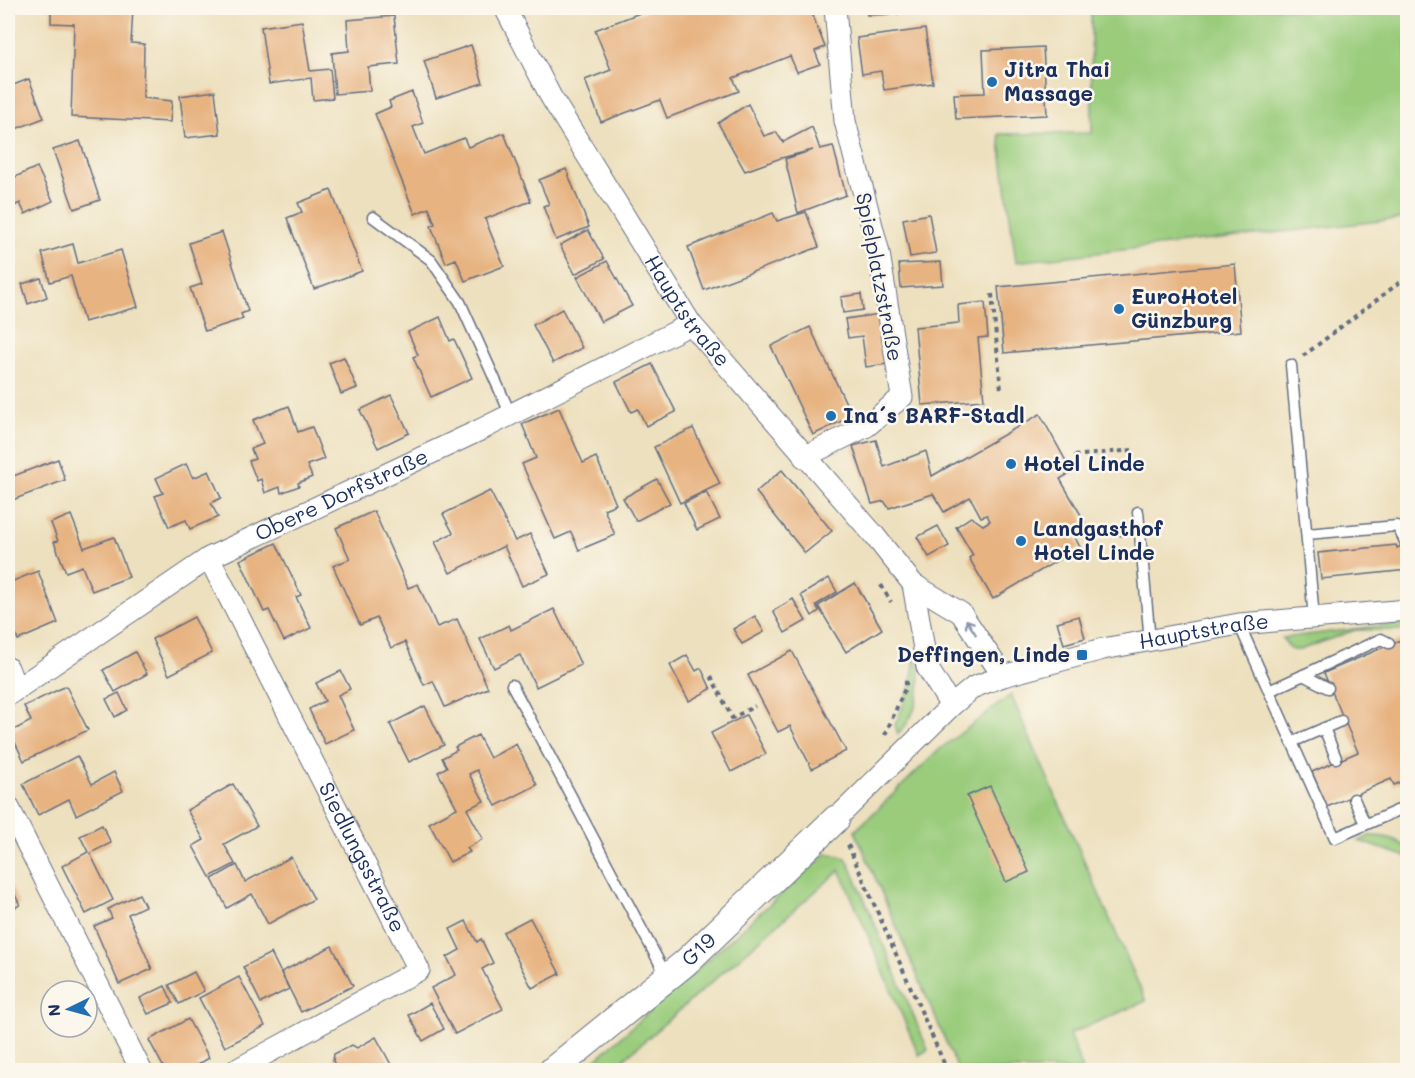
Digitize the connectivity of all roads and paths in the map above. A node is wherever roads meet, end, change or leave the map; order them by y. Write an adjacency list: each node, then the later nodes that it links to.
1 (505, 8): 6 (street, Hauptstraße)
2 (835, 8): 12 (street, Spielplatzstraße)
3 (373, 217): 9 (lane)
4 (1407, 276): 7 (path)
5 (992, 294): 8 (path)
6 (691, 324): 9 (street, Obere Dorfstraße); 12 (street, Hauptstraße)
7 (1291, 365): 17 (lane)
8 (1001, 390)
9 (510, 413): 19 (street, Obere Dorfstraße)
10 (1132, 450): 11 (path)
11 (1074, 456)
12 (804, 457): 21 (street, Hauptstraße)
13 (1138, 512): 16 (lane)
14 (1402, 525): 17 (lane); 18 (lane)
15 (1084, 527): 16 (path)
16 (1141, 534): 26 (lane)
17 (1307, 534): 24 (lane)
18 (1406, 543)
19 (209, 558): 36 (street, Obere Dorfstraße); 52 (street, Siedlungsstraße)
20 (876, 576): 23 (path)
21 (913, 584): 32 (street, Hauptstraße, one-way to 21); 38 (street, Hauptstraße)
22 (1407, 610): 24 (street, Hauptstraße)
23 (896, 611)
24 (1314, 618): 25 (street, Hauptstraße)
25 (1239, 624): 26 (street, Hauptstraße); 35 (lane)
26 (1150, 641): 32 (street, Hauptstraße)
27 (1389, 643): 30 (lane)
28 (8, 668): 36 (street)
29 (907, 668): 42 (path)
30 (1303, 675): 34 (lane); 35 (lane)
31 (711, 676): 37 (path)
32 (1003, 676): 38 (street, Hauptstraße)
33 (512, 685): 49 (lane)
34 (1328, 688)
35 (1269, 690): 41 (lane)
36 (12, 692)
37 (755, 706)
38 (951, 706): 47 (street, Hauptstraße)
39 (1341, 721): 40 (lane)
40 (1324, 728): 41 (lane); 43 (lane)
41 (1292, 742): 48 (lane)
42 (879, 743)
43 (1336, 758)
44 (1354, 799): 48 (lane)
45 (8, 806): 51 (street)
46 (1407, 806): 48 (lane)
47 (836, 819): 49 (street, G19); 54 (path)
48 (1365, 824)
49 (667, 977): 50 (street, G19)
50 (543, 1067): 53 (path)
51 (141, 1071)
52 (236, 1071)
53 (518, 1071)
54 (947, 1071)

